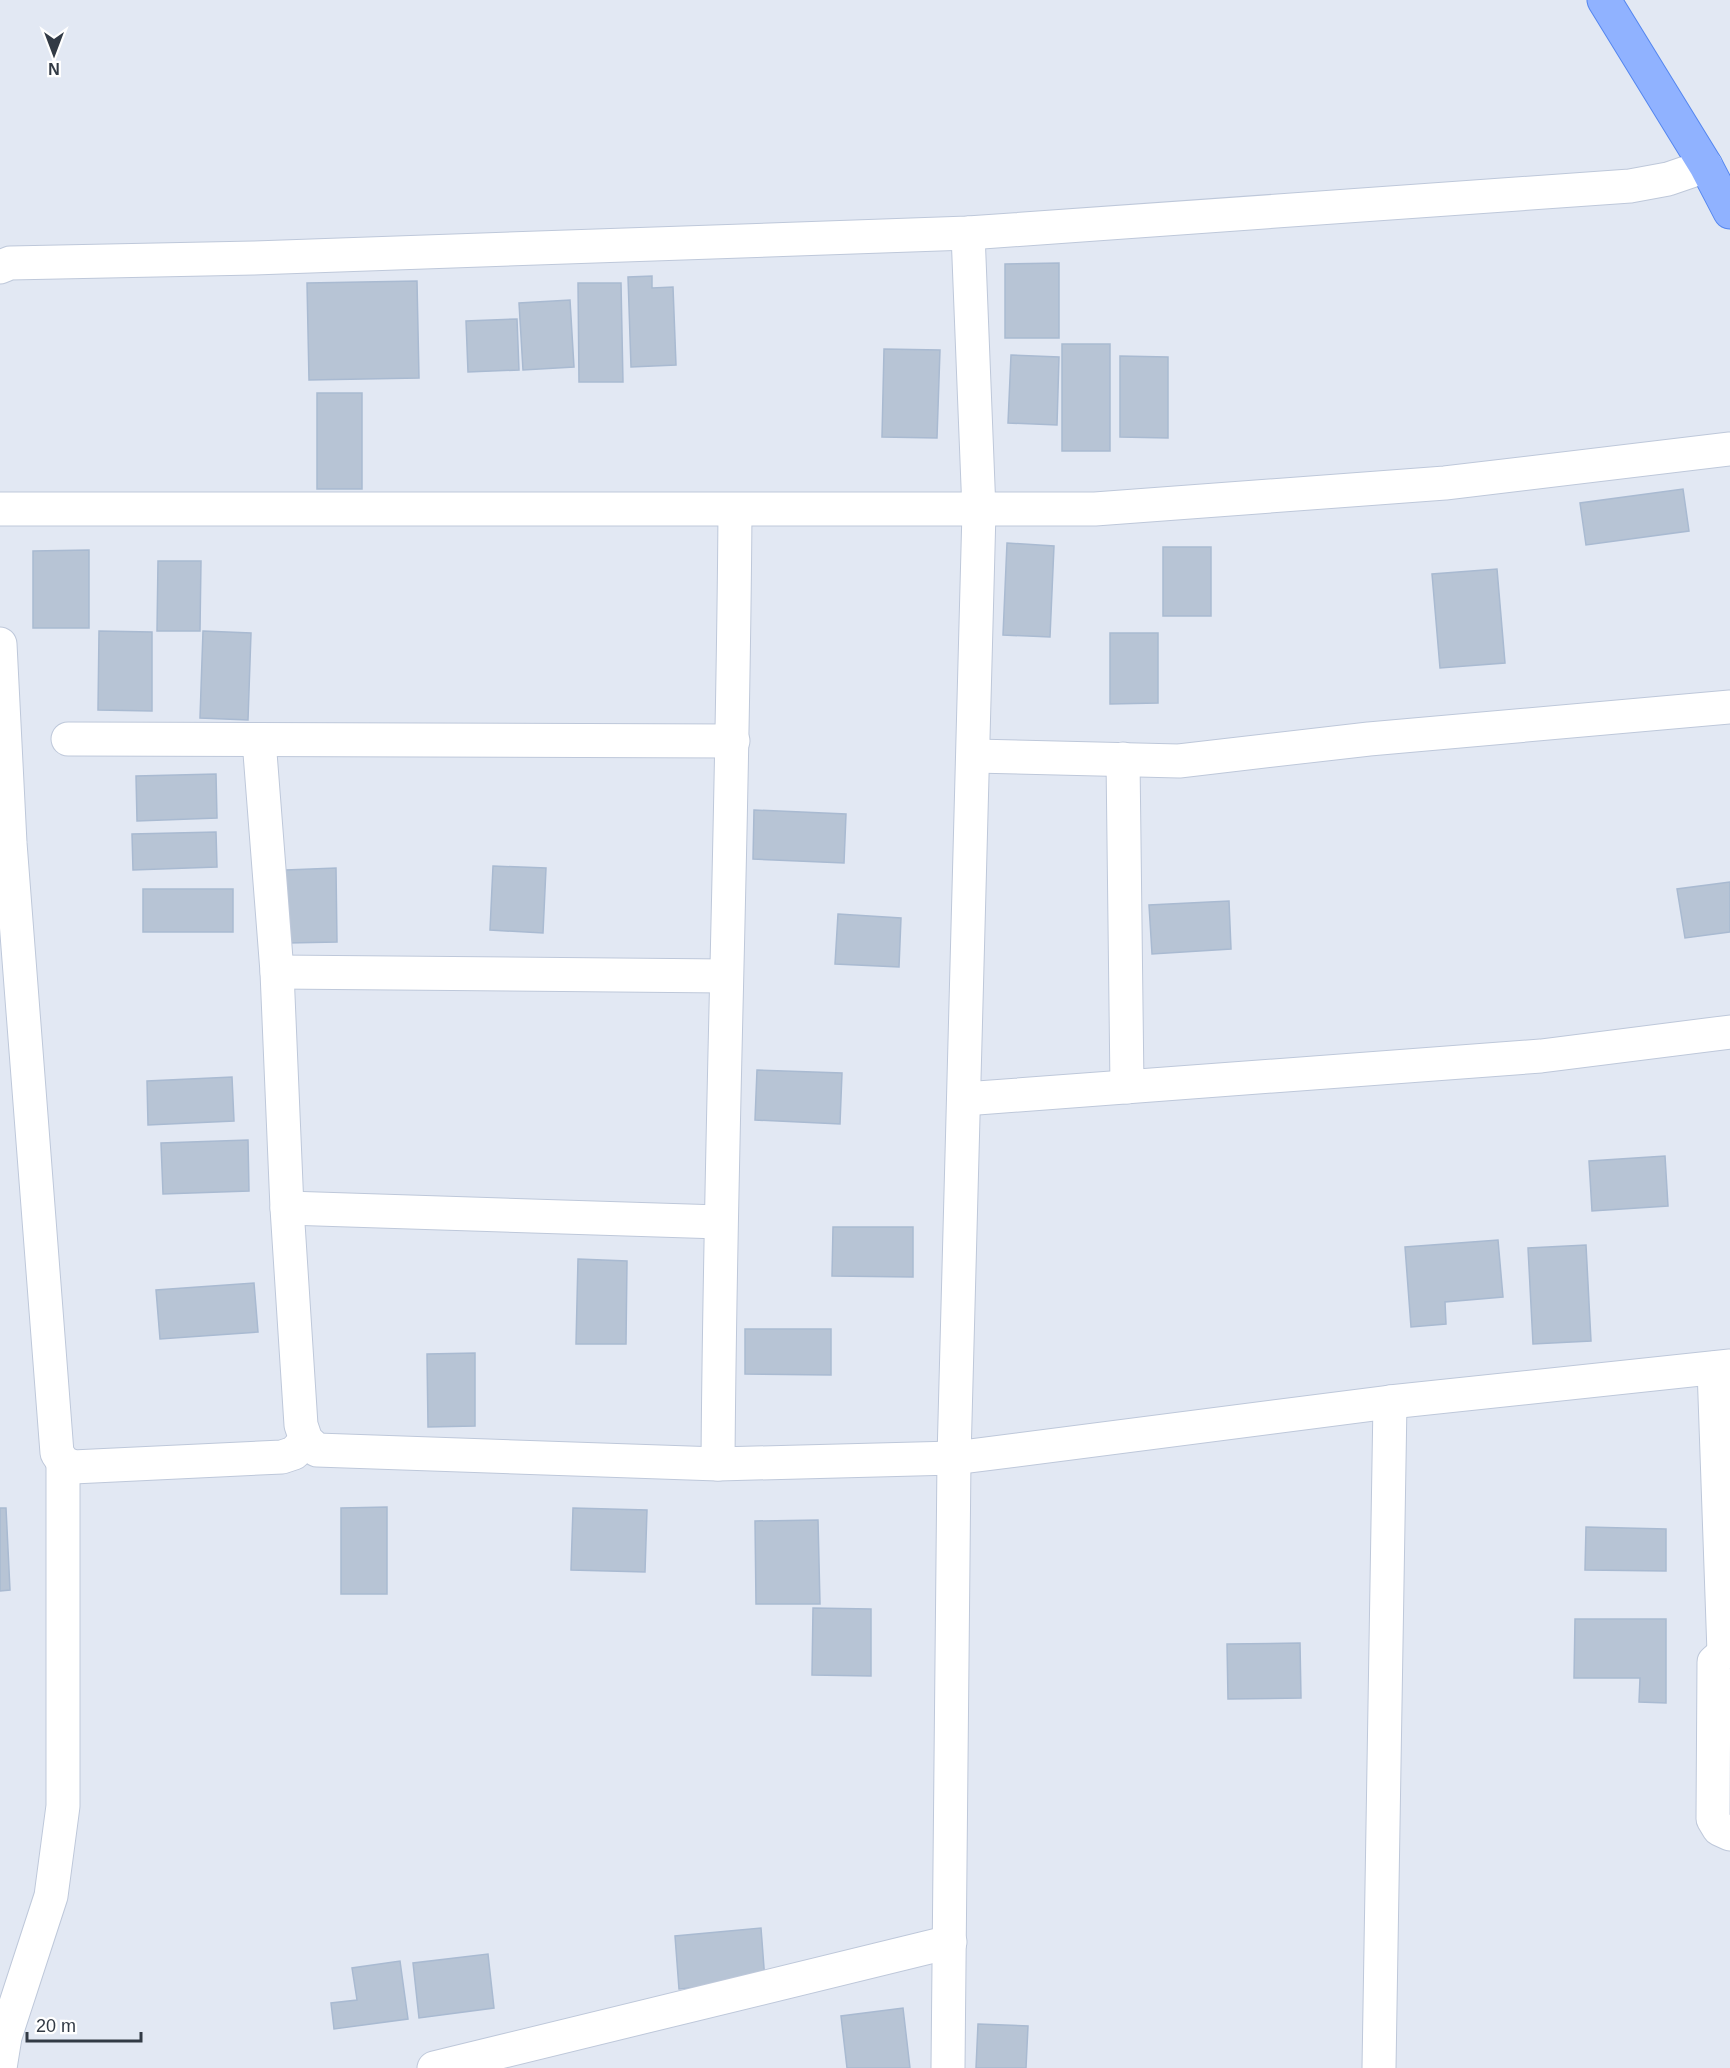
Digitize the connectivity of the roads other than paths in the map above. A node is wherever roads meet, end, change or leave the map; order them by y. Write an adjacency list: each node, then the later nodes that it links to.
1 (1604, 0): 2 (main road)
2 (1706, 166): 3 (main road); 4 (street)
3 (1730, 212)
4 (968, 234): 5 (street); 9 (street)
5 (0, 267)
6 (1730, 449): 9 (street)
7 (0, 509): 8 (street)
8 (735, 511): 9 (street); 14 (street)
9 (979, 511): 15 (street)
10 (0, 644): 17 (street)
11 (1730, 707): 16 (street)
12 (68, 739): 13 (street)
13 (259, 740): 14 (street); 18 (street)
14 (734, 741): 19 (street)
15 (974, 756): 16 (street); 22 (street)
16 (1123, 759): 21 (street)
17 (5, 844): 29 (street)
18 (277, 972): 19 (street); 23 (street)
19 (725, 976): 24 (street)
20 (1730, 1032): 21 (street)
21 (1127, 1087): 22 (street)
22 (964, 1099): 28 (street)
23 (287, 1208): 24 (street); 27 (street)
24 (720, 1221): 30 (street)
25 (1722, 1367): 26 (street); 31 (street)
26 (1390, 1402): 28 (street); 37 (street)
27 (306, 1440): 29 (street); 30 (street)
28 (954, 1458): 30 (street); 33 (street)
29 (63, 1462): 34 (street)
30 (718, 1464)
31 (1727, 1653): 32 (street)
32 (1730, 1834)
33 (950, 1942): 35 (street); 36 (street)
34 (0, 2068)
35 (434, 2068)
36 (948, 2068)
37 (1379, 2068)

